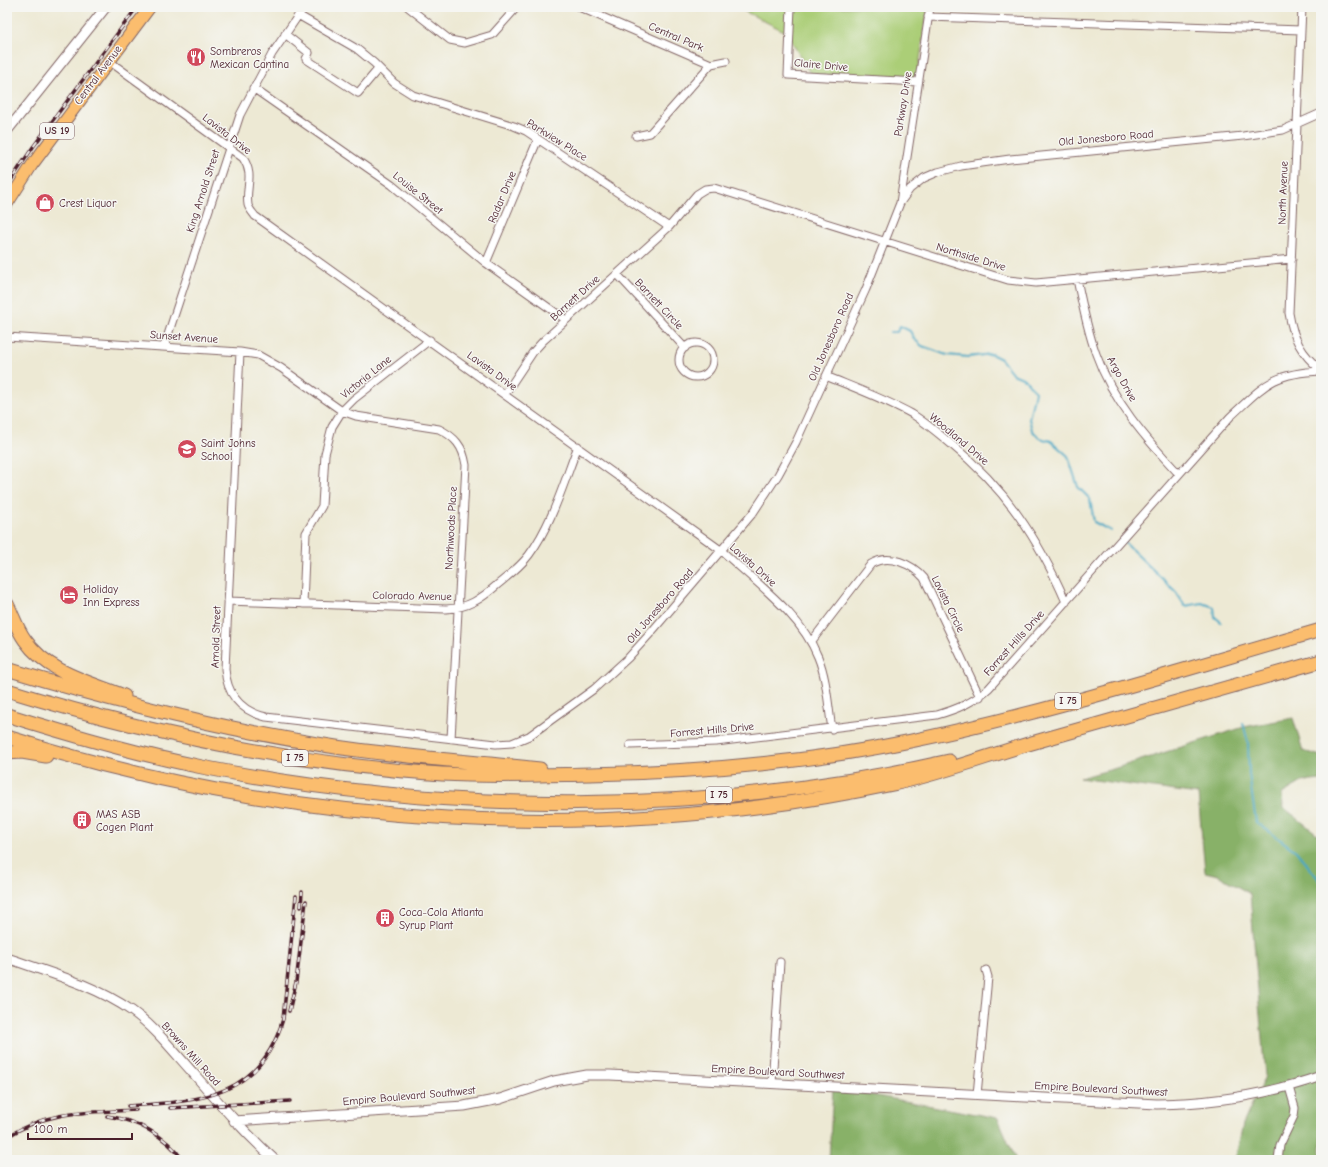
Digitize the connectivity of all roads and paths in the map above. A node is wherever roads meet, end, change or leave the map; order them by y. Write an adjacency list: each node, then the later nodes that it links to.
1 (106, 7): 22 (street)
2 (150, 7): 14 (main road, Central Avenue / US 19)
3 (304, 7): 10 (street, King Arnold Street)
4 (408, 7): 5 (street)
5 (517, 7)
6 (579, 7): 16 (street, Central Park)
7 (791, 7): 18 (street, Claire Drive)
8 (930, 7): 11 (street, Parkway Drive)
9 (1302, 7): 12 (street, North Avenue)
10 (298, 15): 13 (street, King Arnold Street); 17 (street, Parkview Place)
11 (928, 16): 12 (street); 18 (street, Parkway Drive)
12 (1301, 30): 21 (street, North Avenue)
13 (285, 34): 17 (street); 19 (street, King Arnold Street)
14 (109, 61): 25 (street, Lavista Drive); 27 (main road, Central Avenue / US 19)
15 (726, 61): 16 (street)
16 (711, 64): 23 (street, Central Park)
17 (379, 68): 24 (street, Parkview Place)
18 (918, 82): 26 (street, Parkway Drive)
19 (253, 88): 25 (street, King Arnold Street); 31 (street, Louise Street)
20 (1321, 113): 21 (street, Old Jonesboro Road)
21 (1297, 125): 26 (street, Old Jonesboro Road); 30 (street, North Avenue)
22 (7, 131)
23 (636, 136)
24 (538, 139): 28 (street, Parkview Place); 31 (street, Radar Drive)
25 (229, 146): 36 (street, Lavista Drive); 37 (street, King Arnold Street)
26 (900, 203): 29 (street, Old Jonesboro Road)
27 (7, 204)
28 (669, 227): 29 (street, Northside Drive); 32 (street, Barnett Drive)
29 (885, 243): 33 (street, Northside Drive); 41 (street, Old Jonesboro Road)
30 (1292, 259): 33 (street, Northside Drive); 40 (street, North Avenue)
31 (486, 263): 34 (street, Louise Street)
32 (617, 274): 34 (street, Barnett Drive); 38 (street, Barnett Circle)
33 (1077, 279): 45 (street, Argo Drive)
34 (566, 320): 42 (street, Barnett Drive)
35 (7, 337): 37 (street, Sunset Avenue)
36 (430, 340): 42 (street, Lavista Drive); 43 (street, Victoria Lane)
37 (164, 347): 39 (street, Sunset Avenue)
38 (685, 348): 38 (street)
39 (240, 352): 43 (street, Sunset Avenue); 47 (street, Arnold Street)
40 (1321, 371): 45 (street, Forrest Hills Drive)
41 (826, 376): 46 (street, Old Jonesboro Road); 48 (street, Woodland Drive)
42 (505, 394): 44 (street, Lavista Drive)
43 (342, 411): 50 (street, Victoria Lane); 51 (street, Northwoods Place)
44 (578, 446): 46 (street, Lavista Drive); 51 (street, Colorado Avenue)
45 (1179, 474): 48 (street, Forrest Hills Drive)
46 (722, 551): 53 (street, Lavista Drive); 63 (street, Old Jonesboro Road)
47 (228, 601): 50 (street, Colorado Avenue); 63 (street, Arnold Street)
48 (1066, 602): 57 (street, Forrest Hills Drive)
49 (7, 604): 60 (highway)
50 (303, 604): 51 (street, Colorado Avenue)
51 (457, 608): 63 (street, Northwoods Place)
52 (1321, 630): 68 (highway, I 75)
53 (811, 642): 57 (street, Lavista Circle); 61 (street, Lavista Drive)
54 (1321, 661): 64 (highway, I 75)
55 (7, 669): 60 (highway)
56 (7, 690): 68 (highway, I 75)
57 (980, 696): 61 (street, Forrest Hills Drive)
58 (7, 706): 69 (highway)
59 (7, 715): 69 (highway, I 75)
60 (176, 716): 68 (highway)
61 (832, 729): 65 (street, Forrest Hills Drive)
62 (7, 737): 67 (highway)
63 (451, 738)
64 (1038, 741): 67 (highway); 69 (highway, I 75)
65 (630, 745)
66 (7, 753): 67 (highway)
67 (97, 763)
68 (591, 774)
69 (395, 794)
70 (7, 958): 77 (street, Browns Mill Road)
71 (780, 962): 74 (street)
72 (986, 970): 76 (street)
73 (1321, 1076): 75 (street, Empire Boulevard Southwest)
74 (772, 1084): 76 (street, Empire Boulevard Southwest); 77 (street, Empire Boulevard Southwest)
75 (1289, 1086): 76 (street, Empire Boulevard Southwest); 79 (street)
76 (977, 1095)
77 (234, 1121): 78 (street, Browns Mill Road)
78 (275, 1160)
79 (1278, 1160)

